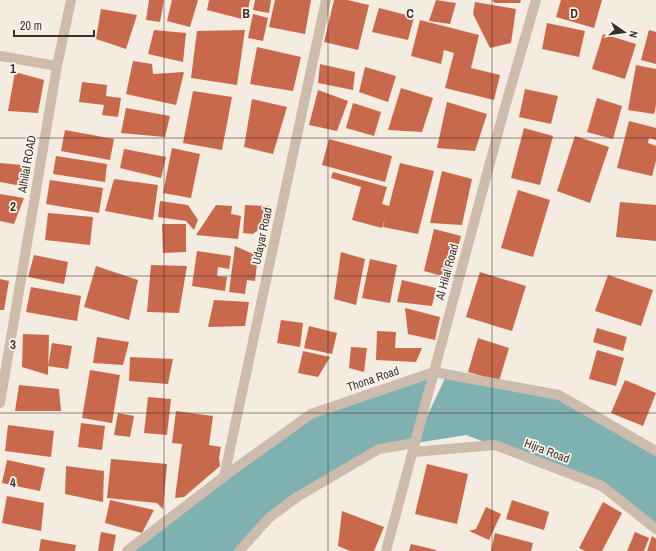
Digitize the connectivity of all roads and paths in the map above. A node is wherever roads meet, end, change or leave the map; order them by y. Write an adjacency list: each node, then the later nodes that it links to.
1 (71, 0): 5 (street, Alhilal ROAD)
2 (326, 0): 10 (street, Udayar Road)
3 (536, 0): 6 (street, Al Hilal Road)
4 (0, 56): 5 (street)
5 (57, 66): 7 (street, Alhilal ROAD)
6 (434, 372): 8 (street, Al Hilal Road); 9 (street, Thona Road); 10 (street, Thona Road)
7 (0, 403)
8 (414, 447): 11 (street, Hijra Road); 13 (street, Hijra Road); 14 (street, Al Hilal Road)
9 (656, 451)
10 (224, 477): 12 (street, Thona Road)
11 (656, 529)
12 (127, 551)
13 (239, 551)
14 (386, 551)

